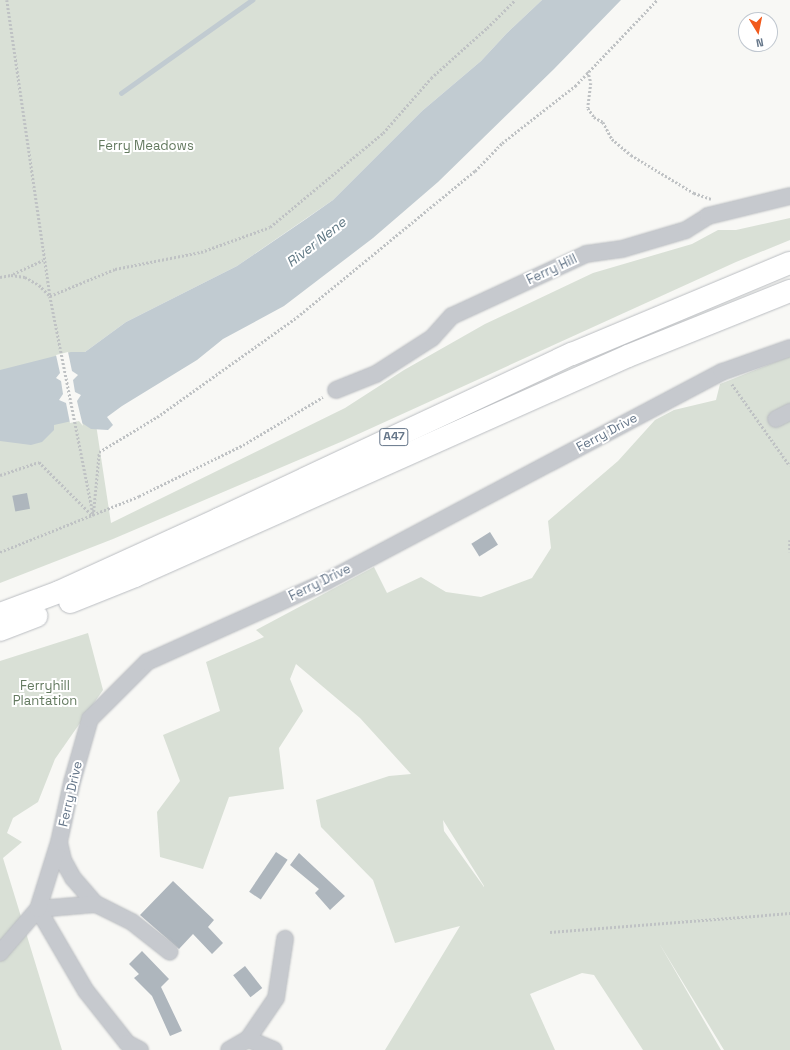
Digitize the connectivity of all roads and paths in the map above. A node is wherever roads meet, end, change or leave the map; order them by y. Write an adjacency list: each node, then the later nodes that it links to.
1 (7, 0): 7 (path)
2 (515, 0): 15 (path)
3 (657, 0): 4 (path)
4 (587, 70): 5 (path); 22 (path)
5 (694, 193)
6 (790, 196): 19 (street, Ferry Hill)
7 (43, 260): 10 (path); 15 (path)
8 (790, 260): 12 (highway, A47)
9 (790, 263): 12 (highway, A47)
10 (11, 275): 11 (path); 15 (path)
11 (0, 277)
12 (751, 278): 26 (highway, A47)
13 (790, 291): 16 (highway, A47)
14 (790, 295): 16 (highway, A47)
15 (50, 296): 22 (path)
16 (747, 307): 27 (highway, A47)
17 (790, 348): 18 (street, Ferry Drive)
18 (722, 372): 20 (path); 28 (street, Ferry Drive)
19 (336, 390): 22 (path)
20 (790, 466)
21 (0, 475): 22 (path)
22 (93, 516): 24 (path)
23 (790, 540): 25 (path)
24 (0, 552)
25 (790, 552)
26 (0, 614)
27 (0, 630)
28 (59, 842): 29 (street); 30 (street, Ferry Drive)
29 (96, 904): 30 (street); 34 (street)
30 (38, 909): 35 (street, Ferry Drive); 37 (street)
31 (790, 913): 32 (path)
32 (550, 932)
33 (285, 939): 36 (street)
34 (170, 952)
35 (0, 953)
36 (248, 1039): 38 (street); 39 (street)
37 (140, 1050)
38 (229, 1050)
39 (274, 1050)

